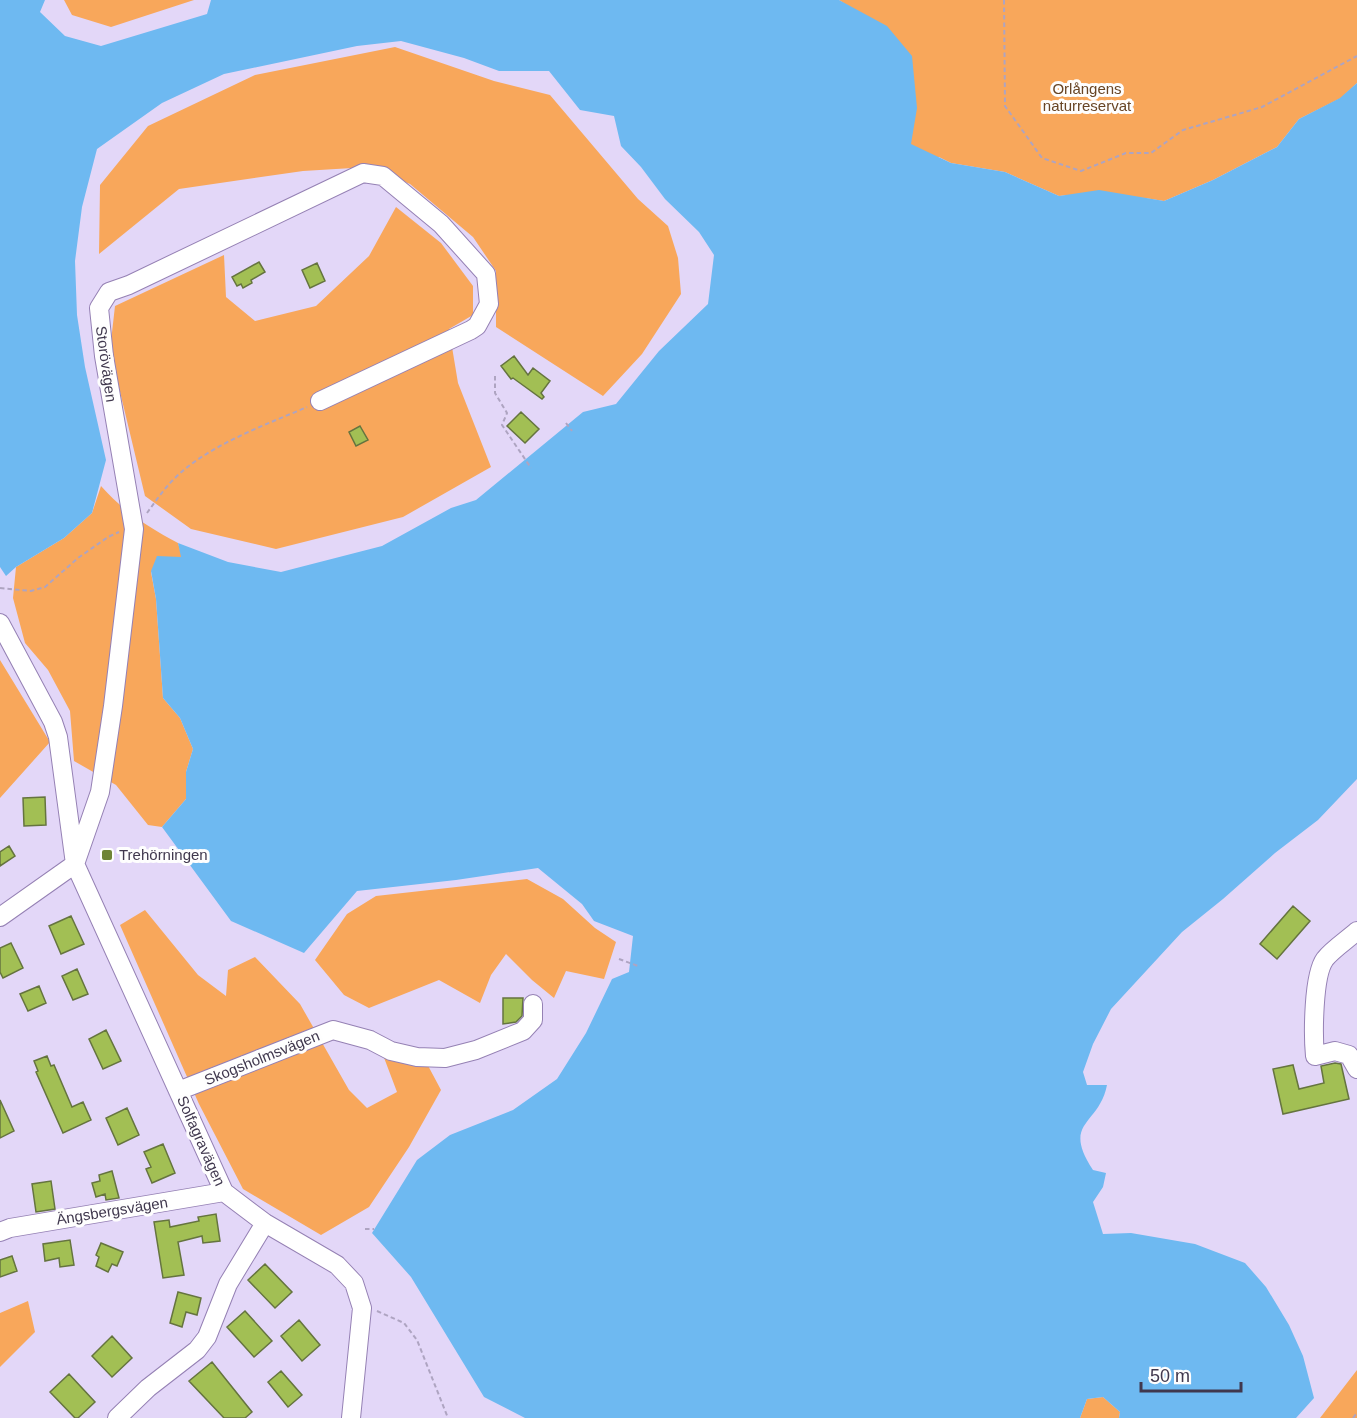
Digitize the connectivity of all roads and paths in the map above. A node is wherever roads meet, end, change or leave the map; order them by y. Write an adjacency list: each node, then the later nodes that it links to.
1 (1004, 0): 2 (path)
2 (1357, 56)
3 (495, 376): 7 (path)
4 (320, 401): 8 (path); 8 (street, Storövägen)
5 (566, 423): 6 (path)
6 (572, 431)
7 (531, 468)
8 (134, 529): 9 (path); 11 (street, Storövägen)
9 (0, 588)
10 (0, 623): 11 (street, Solfagravägen)
11 (75, 864): 12 (street); 18 (street, Solfagravägen)
12 (0, 917)
13 (1357, 931): 17 (street)
14 (619, 959): 15 (path)
15 (638, 966)
16 (533, 1004): 18 (street, Skogsholmsvägen)
17 (1357, 1069)
18 (178, 1091): 19 (street, Solfagravägen)
19 (224, 1192): 20 (street, Solfagravägen); 23 (street, Ängsbergsvägen)
20 (266, 1223): 24 (street, Solfagravägen); 26 (street)
21 (364, 1229): 22 (path)
22 (374, 1229)
23 (0, 1232)
24 (361, 1305): 27 (street, Solfagravägen); 28 (path)
25 (1357, 1413): 29 (path)
26 (117, 1418)
27 (351, 1418)
28 (448, 1418)
29 (1353, 1418)

